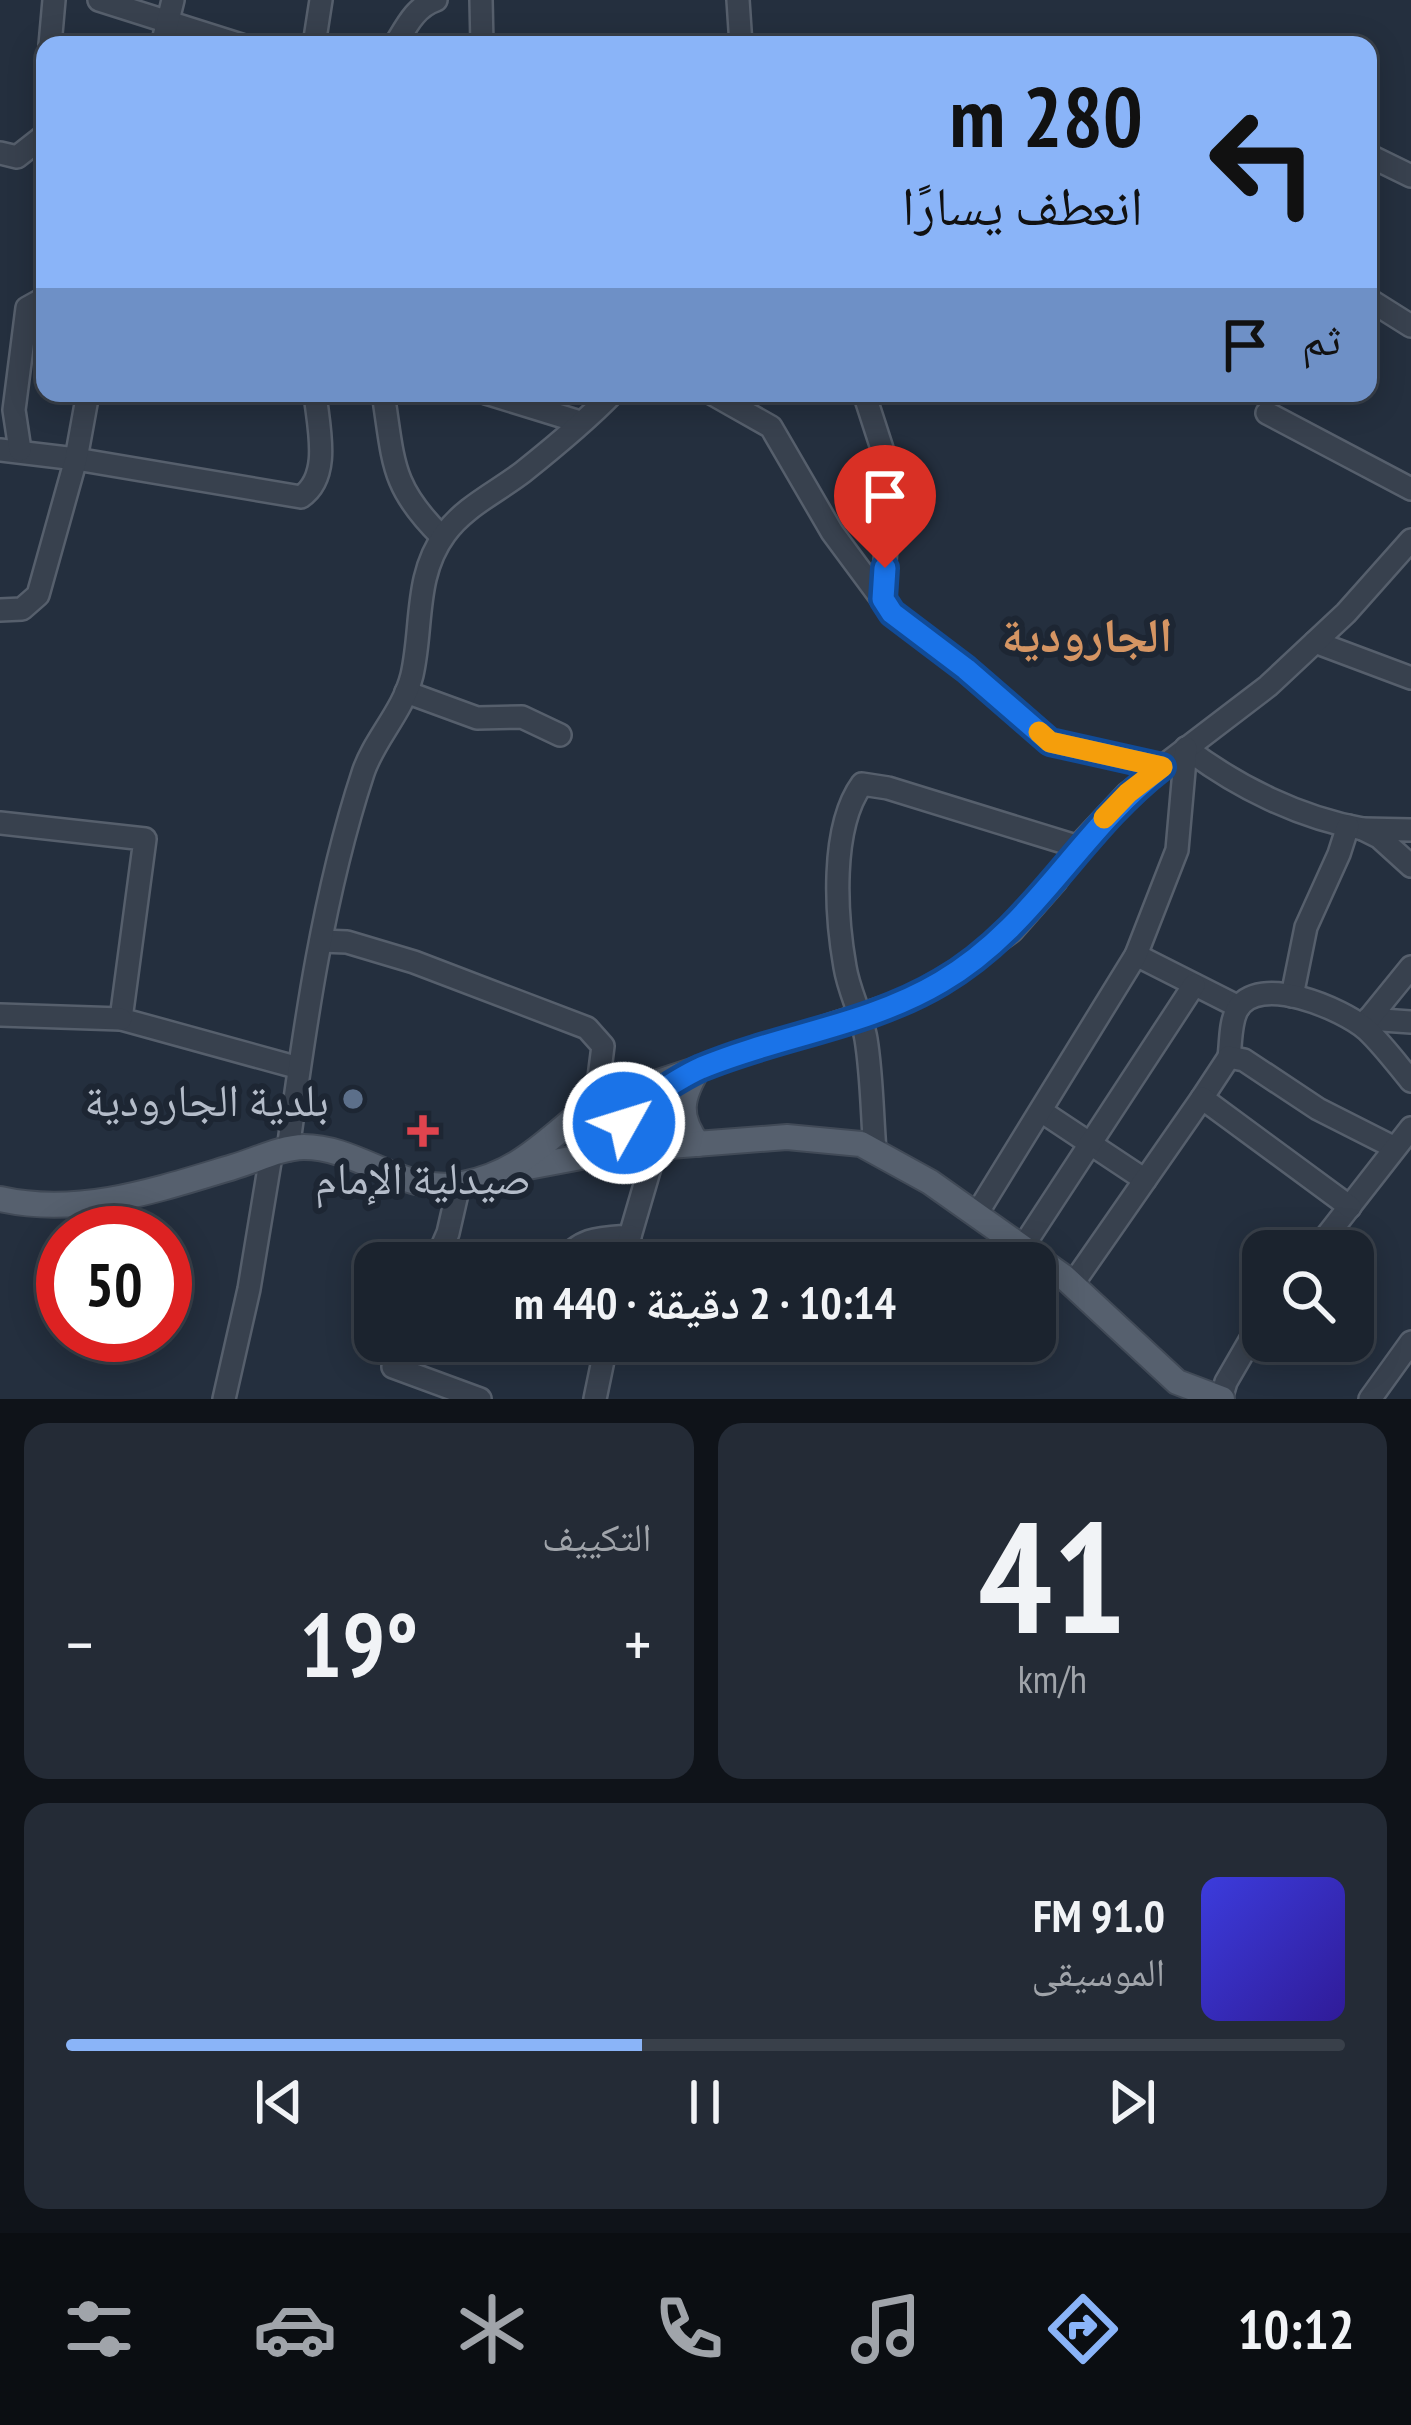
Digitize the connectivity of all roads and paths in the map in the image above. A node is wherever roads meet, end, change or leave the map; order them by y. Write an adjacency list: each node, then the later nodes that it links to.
1 (54, 0): 8 (street)
2 (100, 0): 7 (street)
3 (321, 0): 10 (street)
4 (481, 0): 12 (street)
5 (738, 0): 13 (street)
6 (430, 1): 11 (street)
7 (170, 11): 9 (street)
8 (51, 36)
9 (223, 36)
10 (315, 36)
11 (400, 36)
12 (482, 36)
13 (740, 36)
14 (36, 142): 15 (street)
15 (0, 153)
16 (1377, 159): 17 (street)
17 (1411, 176)
18 (36, 303): 30 (street)
19 (1377, 304): 20 (street)
20 (1411, 326)
21 (86, 402): 31 (street)
22 (316, 402): 31 (street)
23 (384, 402): 33 (street)
24 (515, 402): 29 (street)
25 (603, 402): 29 (street)
26 (727, 402): 35 (street)
27 (867, 402): 35 (street)
28 (1267, 412): 32 (street)
29 (580, 422): 33 (street)
30 (10, 450): 31 (street)
31 (76, 459): 36 (street)
32 (1411, 489)
33 (442, 537): 39 (street)
34 (1411, 539): 37 (street)
35 (883, 599): 42 (street)
36 (0, 610)
37 (1315, 642): 38 (street); 41 (street)
38 (1411, 678)
39 (406, 692): 40 (street); 48 (street)
40 (560, 735)
41 (1186, 748): 42 (street); 44 (street); 49 (street)
42 (1162, 767): 46 (street)
43 (0, 823): 55 (street)
44 (1355, 828): 45 (street); 47 (street); 52 (street)
45 (1411, 830)
46 (1079, 847): 56 (street); 56 (street)
47 (1411, 866)
48 (321, 941): 60 (street); 64 (street)
49 (1136, 955): 51 (street); 65 (street)
50 (1411, 967): 58 (street)
51 (1194, 985): 53 (street); 67 (street)
52 (1292, 996): 53 (street); 58 (street)
53 (1239, 1007): 59 (street)
54 (0, 1016): 55 (street)
55 (121, 1018): 60 (street)
56 (860, 1018): 61 (street); 71 (street)
57 (1411, 1022): 58 (street)
58 (1366, 1023): 62 (street)
59 (1228, 1058): 63 (street); 70 (street)
60 (299, 1068): 72 (street)
61 (698, 1070): 64 (main road); 68 (main road)
62 (1411, 1081)
63 (1202, 1098): 75 (street); 78 (street)
64 (606, 1111): 68 (main road); 73 (main road); 74 (main road)
65 (1041, 1111): 67 (street); 79 (street)
66 (1411, 1128): 70 (street)
67 (1092, 1143): 75 (street); 86 (street)
68 (698, 1144): 69 (main road); 71 (main road)
69 (656, 1147): 73 (main road); 81 (street)
70 (1395, 1148): 78 (street)
71 (875, 1151): 79 (main road)
72 (280, 1153): 76 (main road); 77 (main road); 94 (street)
73 (574, 1159): 74 (main road)
74 (512, 1170): 76 (main road)
75 (1145, 1180): 88 (street)
76 (459, 1185): 82 (street)
77 (0, 1199)
78 (1350, 1207): 80 (street)
79 (976, 1215): 85 (main road)
80 (1332, 1230)
81 (630, 1236): 83 (street); 84 (street)
82 (444, 1242)
83 (585, 1242)
84 (629, 1242)
85 (1014, 1242)
86 (1026, 1242)
87 (1056, 1273): 88 (main road)
88 (1072, 1285): 93 (main road)
89 (1411, 1342): 98 (street)
90 (1242, 1353): 97 (street)
91 (395, 1362): 95 (street)
92 (603, 1362): 96 (street)
93 (1182, 1390): 97 (main road)
94 (224, 1399)
95 (480, 1399)
96 (595, 1399)
97 (1222, 1399)
98 (1370, 1399)

